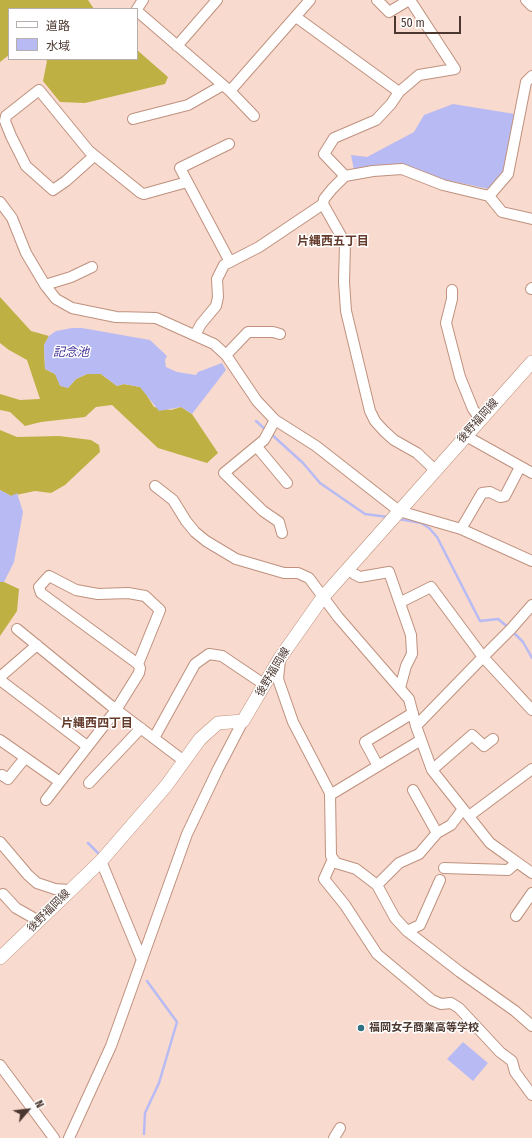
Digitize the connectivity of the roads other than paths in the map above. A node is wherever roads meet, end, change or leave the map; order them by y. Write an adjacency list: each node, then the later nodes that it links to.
1 (217, 0): 9 (street)
2 (310, 0): 8 (street)
3 (377, 0): 4 (street)
4 (409, 0): 12 (street)
5 (526, 0): 6 (street)
6 (532, 6)
7 (138, 11): 9 (street)
8 (296, 17): 11 (street); 12 (street)
9 (177, 46): 11 (street)
10 (532, 76): 19 (street)
11 (226, 88): 13 (street); 14 (street)
12 (399, 92): 17 (street)
13 (254, 116)
14 (133, 119)
15 (229, 144): 18 (street)
16 (94, 156): 16 (street); 18 (street)
17 (346, 176): 19 (street); 21 (street)
18 (187, 182): 23 (street)
19 (489, 196): 22 (street)
20 (0, 202): 25 (street)
21 (323, 204): 23 (street); 36 (street)
22 (532, 219)
23 (230, 262): 28 (street)
24 (92, 267): 25 (street)
25 (45, 284): 28 (street)
26 (452, 290): 31 (street)
27 (280, 334): 29 (street)
28 (195, 335): 29 (street)
29 (226, 355): 32 (street)
30 (532, 362): 31 (main road, 後野福岡線)
31 (480, 419): 33 (main road, 後野福岡線)
32 (275, 420): 34 (street); 40 (street)
33 (466, 436): 35 (street); 36 (main road, 後野福岡線)
34 (256, 447): 38 (street); 42 (street)
35 (520, 467): 37 (street); 41 (street)
36 (435, 470): 40 (main road, 後野福岡線)
37 (532, 473)
38 (287, 483)
39 (155, 486): 45 (street)
40 (399, 511): 41 (street); 44 (main road, 後野福岡線)
41 (461, 529): 43 (street)
42 (282, 533)
43 (532, 561)
44 (348, 569): 45 (main road, 後野福岡線); 46 (street)
45 (323, 597): 51 (main road, 後野福岡線); 55 (street)
46 (401, 602): 50 (street); 55 (street)
47 (532, 604): 50 (street)
48 (17, 629): 49 (street)
49 (37, 645): 53 (street); 56 (street)
50 (483, 657): 57 (street); 60 (street)
51 (280, 658): 54 (main road, 後野福岡線); 76 (street)
52 (138, 664): 52 (street); 56 (street)
53 (0, 678): 66 (street)
54 (265, 684): 59 (main road, 後野福岡線); 62 (street)
55 (400, 688): 58 (street)
56 (116, 710): 61 (street); 66 (street)
57 (532, 710)
58 (413, 713): 60 (street); 69 (street)
59 (243, 721): 68 (main road, 後野福岡線); 95 (street)
60 (416, 726): 65 (street)
61 (141, 728): 62 (street); 74 (street)
62 (154, 738): 68 (street)
63 (493, 739): 71 (street)
64 (0, 740): 67 (street)
65 (421, 740): 69 (street); 71 (street)
66 (87, 746): 73 (street)
67 (25, 758): 72 (street); 73 (street)
68 (184, 761): 82 (main road, 後野福岡線)
69 (378, 766): 76 (street)
70 (532, 769): 78 (street)
71 (432, 770): 78 (street)
72 (8, 779)
73 (60, 782): 77 (street)
74 (88, 783)
75 (413, 790): 79 (street)
76 (330, 795): 81 (street)
77 (46, 800)
78 (466, 813): 79 (street); 83 (street)
79 (437, 833): 87 (street)
80 (0, 842): 88 (street)
81 (333, 859): 87 (street); 98 (street)
82 (101, 861): 88 (main road, 後野福岡線); 95 (street)
83 (516, 863): 84 (street); 85 (street)
84 (444, 868)
85 (532, 872)
86 (440, 880): 93 (street)
87 (377, 885): 93 (street)
88 (69, 890): 92 (main road, 後野福岡線)
89 (532, 893): 91 (street)
90 (3, 894): 92 (street)
91 (516, 916)
92 (39, 921): 94 (main road, 後野福岡線)
93 (408, 931): 96 (street)
94 (0, 958)
95 (142, 960): 101 (street)
96 (532, 1026)
97 (0, 1065): 100 (street)
98 (532, 1095)
99 (340, 1128): 102 (street)
100 (54, 1138)
101 (69, 1138)
102 (334, 1138)

